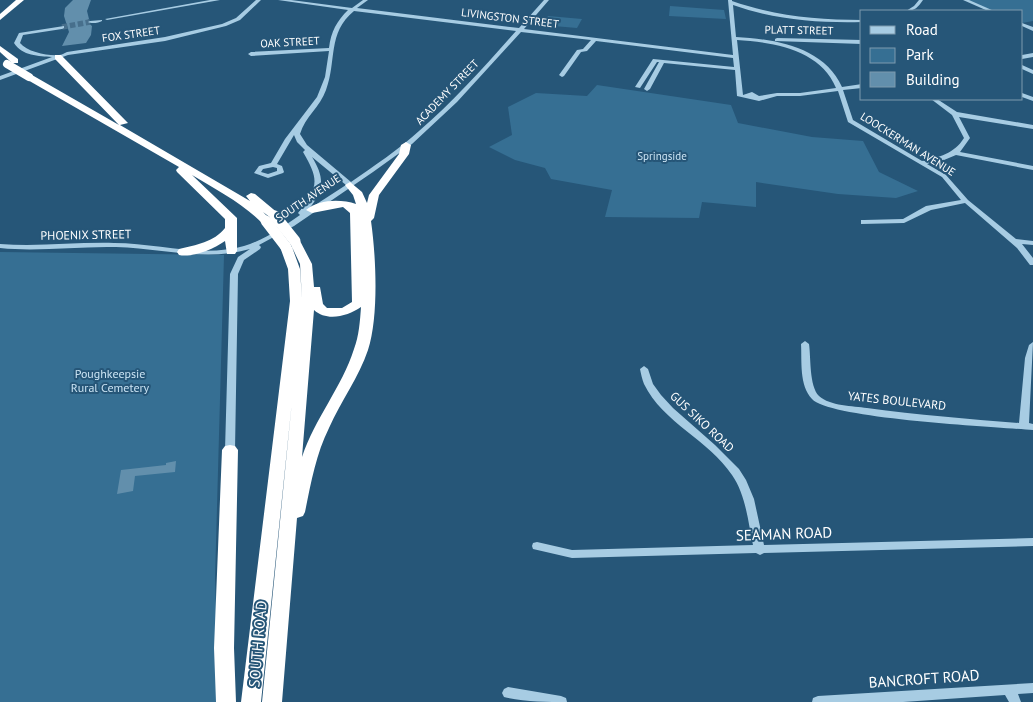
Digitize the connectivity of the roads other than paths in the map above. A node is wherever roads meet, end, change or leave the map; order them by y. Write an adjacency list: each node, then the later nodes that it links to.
1 (10, 0): 11 (highway)
2 (20, 0): 15 (highway)
3 (218, 0): 16 (street)
4 (259, 0): 31 (street, FOX STREET)
5 (280, 0): 12 (street, LIVINGSTON STREET)
6 (366, 0): 12 (street)
7 (547, 0): 21 (street, ACADEMY STREET)
8 (921, 0): 13 (street)
9 (965, 0): 14 (street)
10 (730, 1): 18 (street); 22 (street)
11 (0, 8)
12 (352, 8): 21 (street, LIVINGSTON STREET); 28 (street)
13 (910, 10)
14 (990, 10)
15 (0, 18)
16 (107, 19)
17 (100, 20): 19 (street)
18 (860, 21)
19 (90, 22)
20 (62, 27): 31 (street)
21 (521, 29): 23 (street, LIVINGSTON STREET); 51 (street, ACADEMY STREET)
22 (735, 38): 24 (street, PLATT STREET); 32 (street)
23 (595, 39): 27 (street, LIVINGSTON STREET); 29 (street)
24 (750, 39): 25 (street, PLATT STREET); 41 (street, LOOCKERMAN AVENUE)
25 (860, 42)
26 (0, 48): 34 (highway)
27 (668, 48): 32 (street, LIVINGSTON STREET); 35 (street)
28 (331, 50): 30 (street, OAK STREET); 48 (street)
29 (585, 50): 29 (street)
30 (252, 52): 33 (street)
31 (58, 56): 38 (street, FOX STREET); 47 (highway)
32 (737, 57): 36 (street)
33 (249, 60)
34 (5, 61): 37 (highway, bridge)
35 (659, 61): 36 (street); 40 (street); 42 (street)
36 (737, 69): 43 (street)
37 (33, 75): 47 (highway); 53 (highway)
38 (0, 78)
39 (860, 86): 41 (street)
40 (638, 87)
41 (839, 88): 44 (street); 54 (street, LOOCKERMAN AVENUE)
42 (647, 89)
43 (740, 96)
44 (759, 99)
45 (935, 100): 46 (street)
46 (955, 114): 49 (street); 52 (street)
47 (123, 123): 61 (highway)
48 (302, 124): 50 (street); 55 (street)
49 (1033, 127)
50 (300, 144): 57 (street, SOUTH AVENUE); 62 (street)
51 (406, 145): 57 (street, ACADEMY STREET); 65 (highway)
52 (955, 153): 54 (street); 56 (street)
53 (166, 156): 61 (highway); 64 (highway)
54 (920, 163): 58 (street, LOOCKERMAN AVENUE)
55 (273, 165)
56 (1033, 168)
57 (350, 185): 59 (street, SOUTH AVENUE); 60 (highway); 65 (highway)
58 (966, 200): 63 (street); 67 (street, LOOCKERMAN AVENUE)
59 (312, 210): 60 (highway); 62 (street, SOUTH AVENUE)
60 (356, 214): 73 (highway)
61 (271, 218): 69 (highway, bridge)
62 (294, 222): 66 (street, SOUTH AVENUE)
63 (864, 222)
64 (232, 226): 71 (highway); 72 (highway)
65 (366, 226): 84 (highway)
66 (273, 235): 71 (street, SOUTH AVENUE); 75 (street)
67 (1015, 241): 68 (street); 74 (street, LOOCKERMAN AVENUE)
68 (1033, 243)
69 (290, 244): 73 (highway); 89 (highway)
70 (0, 246): 72 (street, PHOENIX STREET)
71 (231, 251): 72 (street, PHOENIX STREET); 75 (street)
72 (183, 252)
73 (304, 257): 84 (highway)
74 (1033, 263)
75 (234, 274): 80 (street)
76 (805, 344): 79 (street, YATES BOULEVARD)
77 (1033, 345): 79 (street)
78 (644, 369): 83 (street, GUS SIKO ROAD)
79 (1028, 427)
80 (230, 450): 88 (highway)
81 (1033, 542): 83 (street, SEAMAN ROAD)
82 (537, 546): 83 (street, SEAMAN ROAD)
83 (760, 550)
84 (282, 590): 90 (highway, SOUTH ROAD)
85 (1033, 688): 86 (street, BANCROFT ROAD)
86 (1010, 690): 92 (street, BANCROFT ROAD); 93 (street)
87 (508, 693): 91 (street)
88 (226, 702)
89 (251, 702)
90 (272, 702)
91 (561, 702)
92 (818, 702)
93 (1015, 702)

